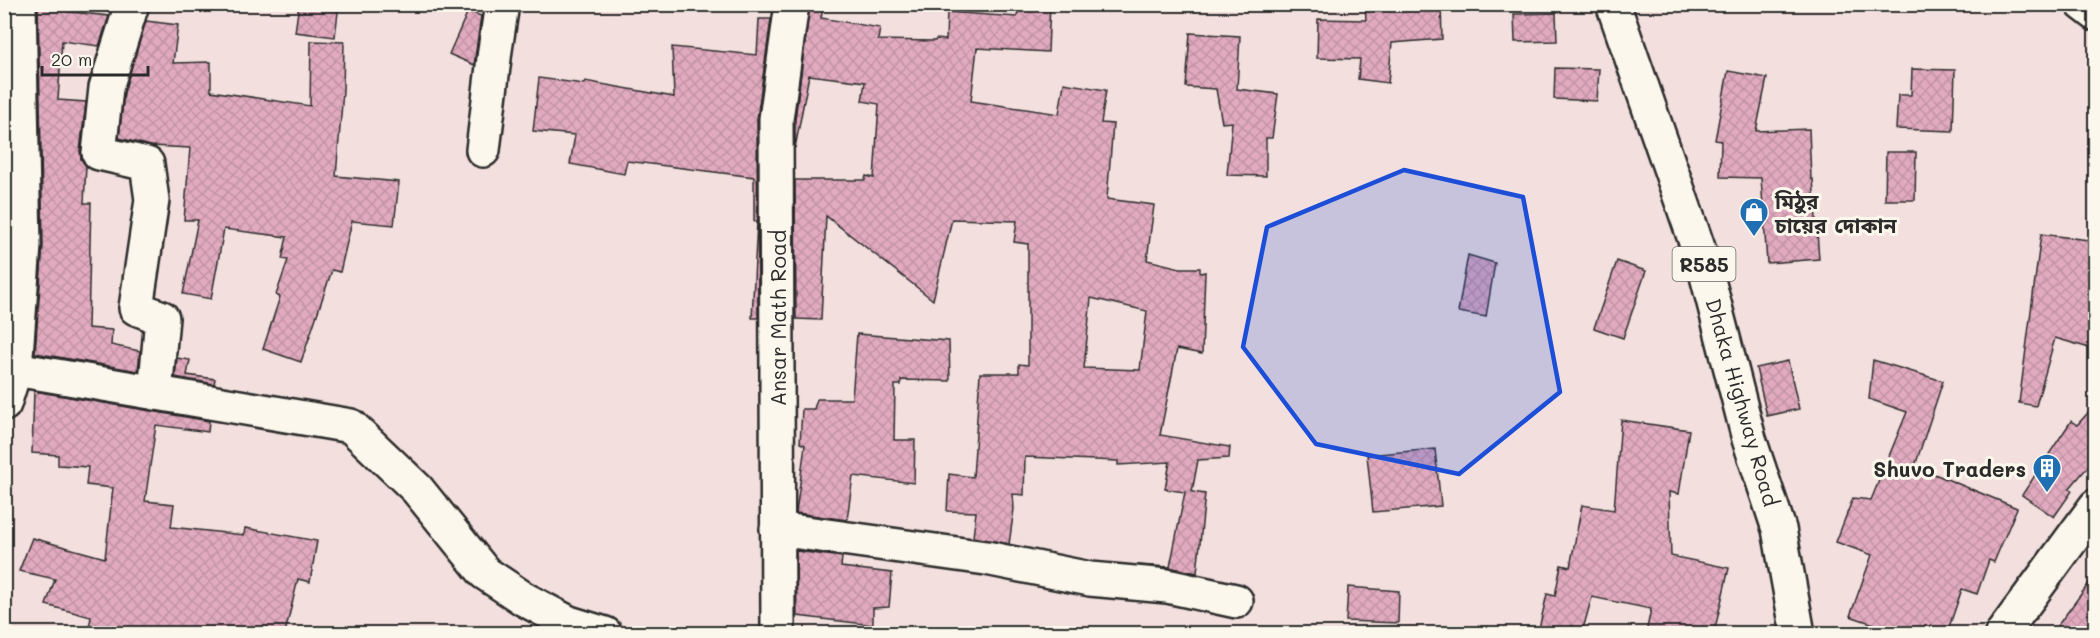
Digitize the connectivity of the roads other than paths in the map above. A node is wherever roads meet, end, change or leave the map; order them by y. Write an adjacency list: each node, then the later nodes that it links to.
1 (19, 4): 9 (street)
2 (132, 4): 10 (street)
3 (502, 4): 8 (street)
4 (792, 4): 13 (street, Ansar Math Road)
5 (1612, 4): 17 (street, Dhaka Highway Road / R585)
6 (2083, 4): 7 (street)
7 (2096, 14)
8 (483, 150)
9 (15, 369): 10 (street); 11 (street)
10 (155, 393): 15 (street)
11 (4, 404)
12 (2096, 506): 18 (street)
13 (777, 529): 14 (street); 16 (street, Ansar Math Road)
14 (1236, 601)
15 (604, 633)
16 (778, 633)
17 (1798, 633)
18 (2002, 633)

